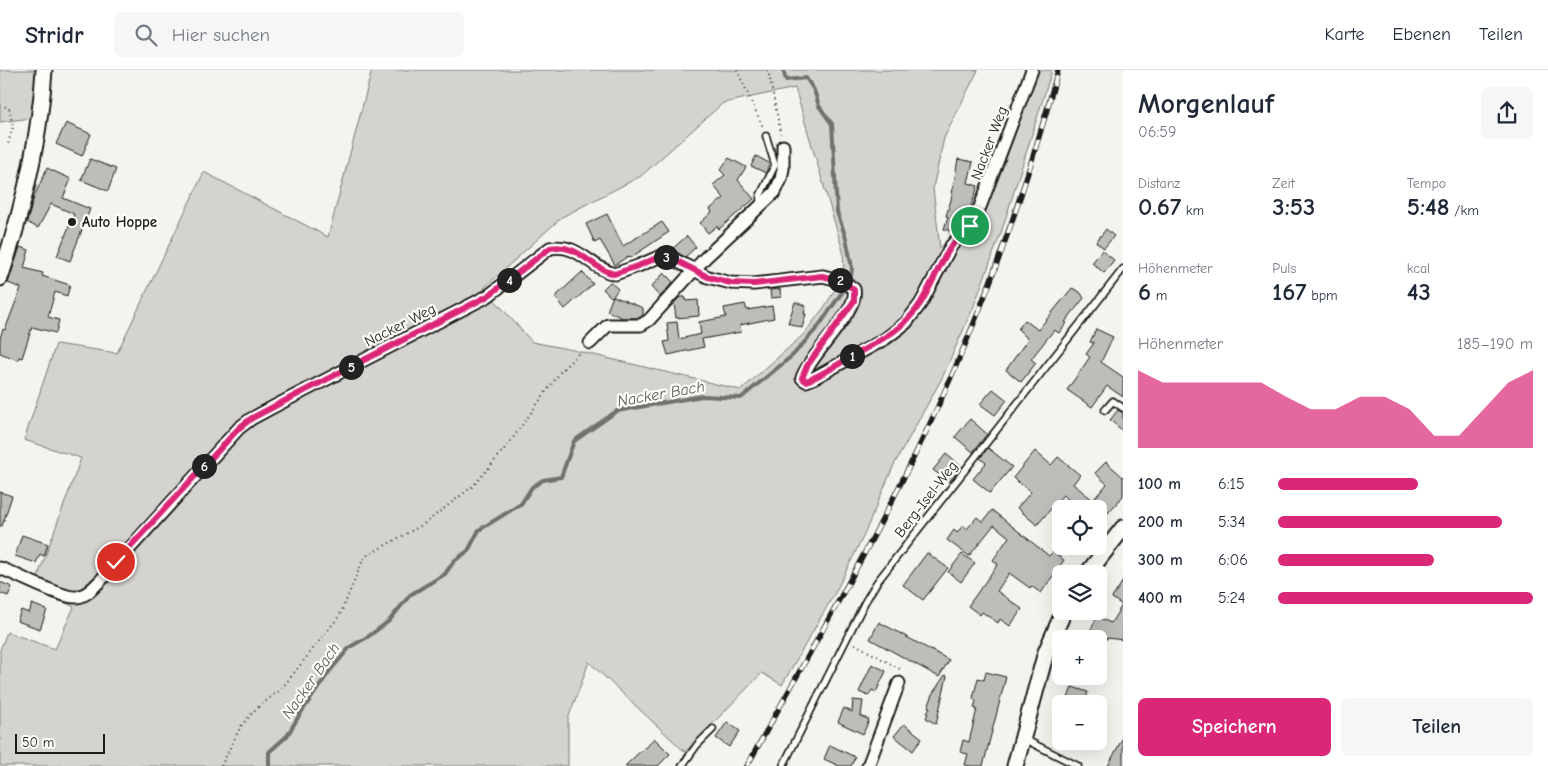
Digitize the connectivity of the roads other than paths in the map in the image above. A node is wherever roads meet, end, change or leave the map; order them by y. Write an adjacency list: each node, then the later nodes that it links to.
1 (44, 70): 6 (main road)
2 (1032, 70): 8 (street, Nacker Weg)
3 (766, 136): 5 (lane)
4 (783, 146): 5 (street)
5 (759, 208): 8 (street)
6 (5, 247): 9 (main road)
7 (1123, 269): 21 (lane, Berg-Isel-Weg)
8 (694, 271): 10 (street); 15 (street, Nacker Weg)
9 (0, 278)
10 (590, 343)
11 (1123, 408): 12 (lane)
12 (1104, 410)
13 (1123, 528): 14 (main road)
14 (1094, 565)
15 (0, 568)
16 (1060, 620): 19 (main road)
17 (898, 684): 22 (street)
18 (713, 729): 20 (lane)
19 (1022, 738): 23 (main road); 24 (lane)
20 (682, 766)
21 (783, 766)
22 (868, 766)
23 (1015, 766)
24 (1078, 766)

